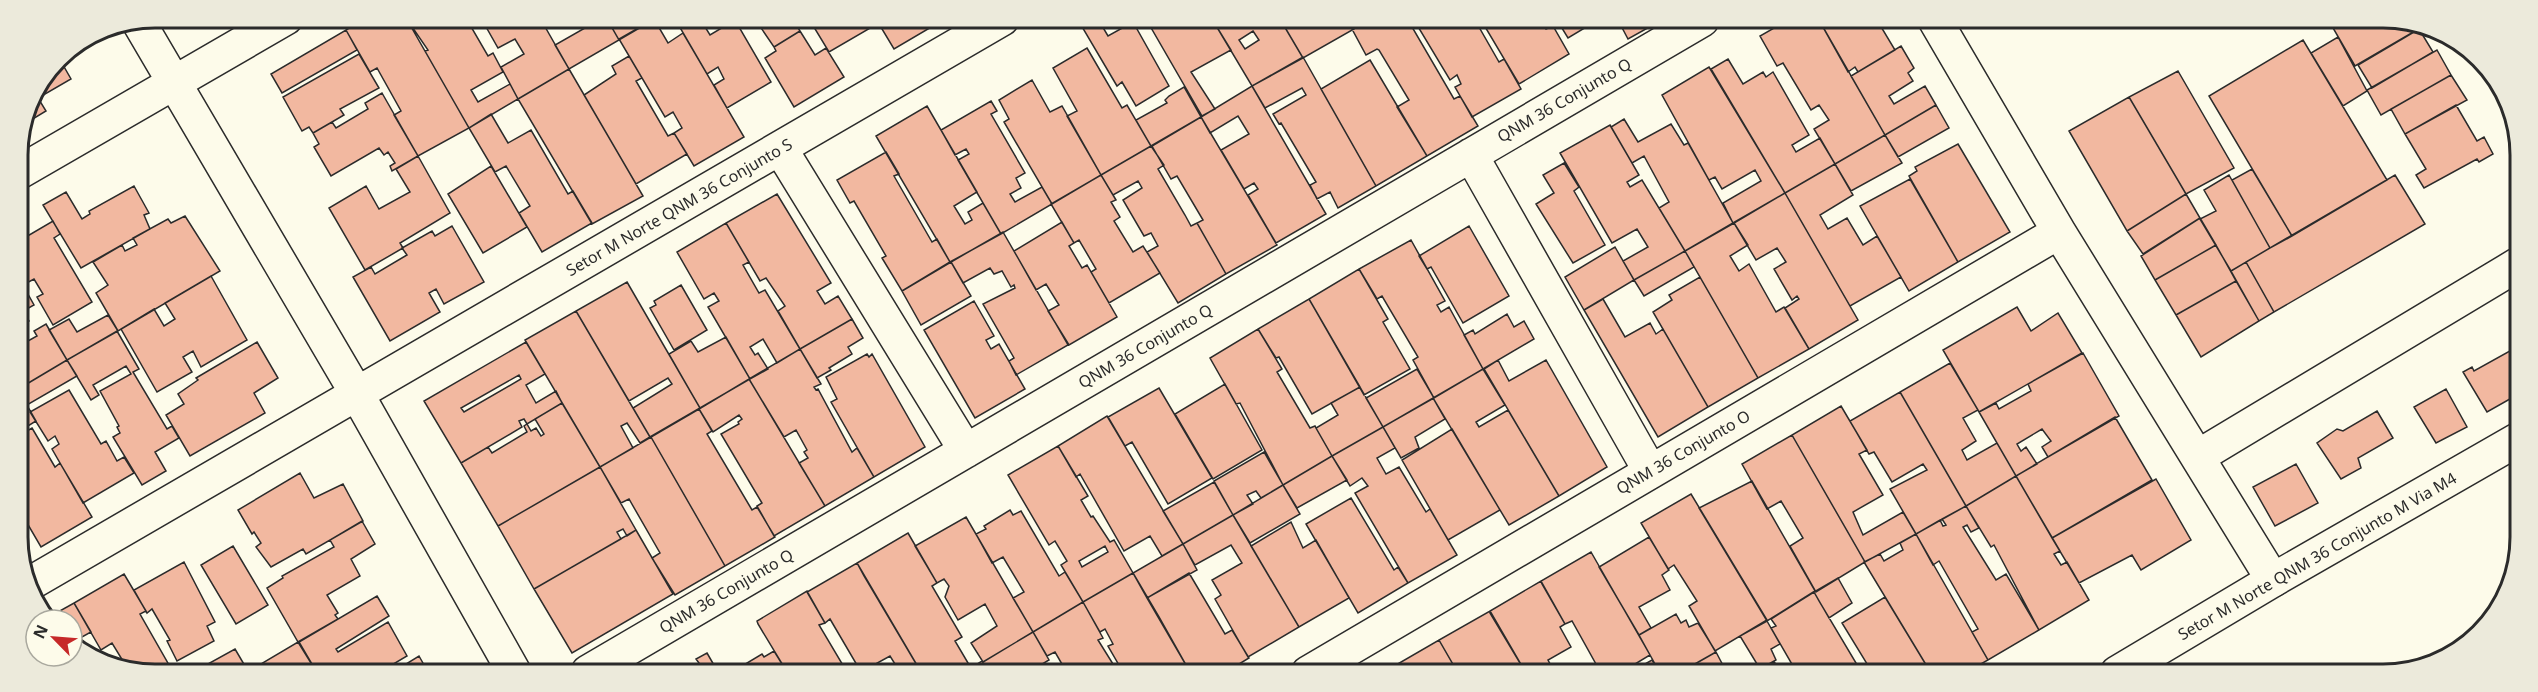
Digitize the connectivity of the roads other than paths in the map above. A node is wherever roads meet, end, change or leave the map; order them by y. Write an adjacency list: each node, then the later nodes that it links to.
1 (1688, 28): 8 (street, QNM 36 Conjunto Q)
2 (1940, 28): 10 (street)
3 (143, 29): 6 (street)
4 (267, 29): 6 (street)
5 (985, 29): 7 (street, Setor M Norte QNM 36 Conjunto S)
6 (174, 82): 9 (street); 12 (street)
7 (780, 148): 12 (street, Setor M Norte QNM 36 Conjunto S); 14 (street)
8 (1471, 155): 14 (street, QNM 36 Conjunto Q); 16 (street)
9 (29, 167)
10 (2059, 232): 15 (street); 16 (street, QNM 36 Conjunto O)
11 (2510, 269): 15 (street)
12 (357, 394): 17 (street, Setor M Norte QNM 36 Conjunto S); 21 (street)
13 (2510, 444): 18 (street, Setor M Norte QNM 36 Conjunto M Via M4)
14 (966, 451): 22 (street, QNM 36 Conjunto Q)
15 (2199, 456): 18 (street)
16 (1650, 471): 19 (street, QNM 36 Conjunto O)
17 (36, 580)
18 (2273, 580): 20 (street, Setor M Norte QNM 36 Conjunto M Via M4)
19 (1324, 663)
20 (2135, 663)
21 (509, 664)
22 (602, 664)

